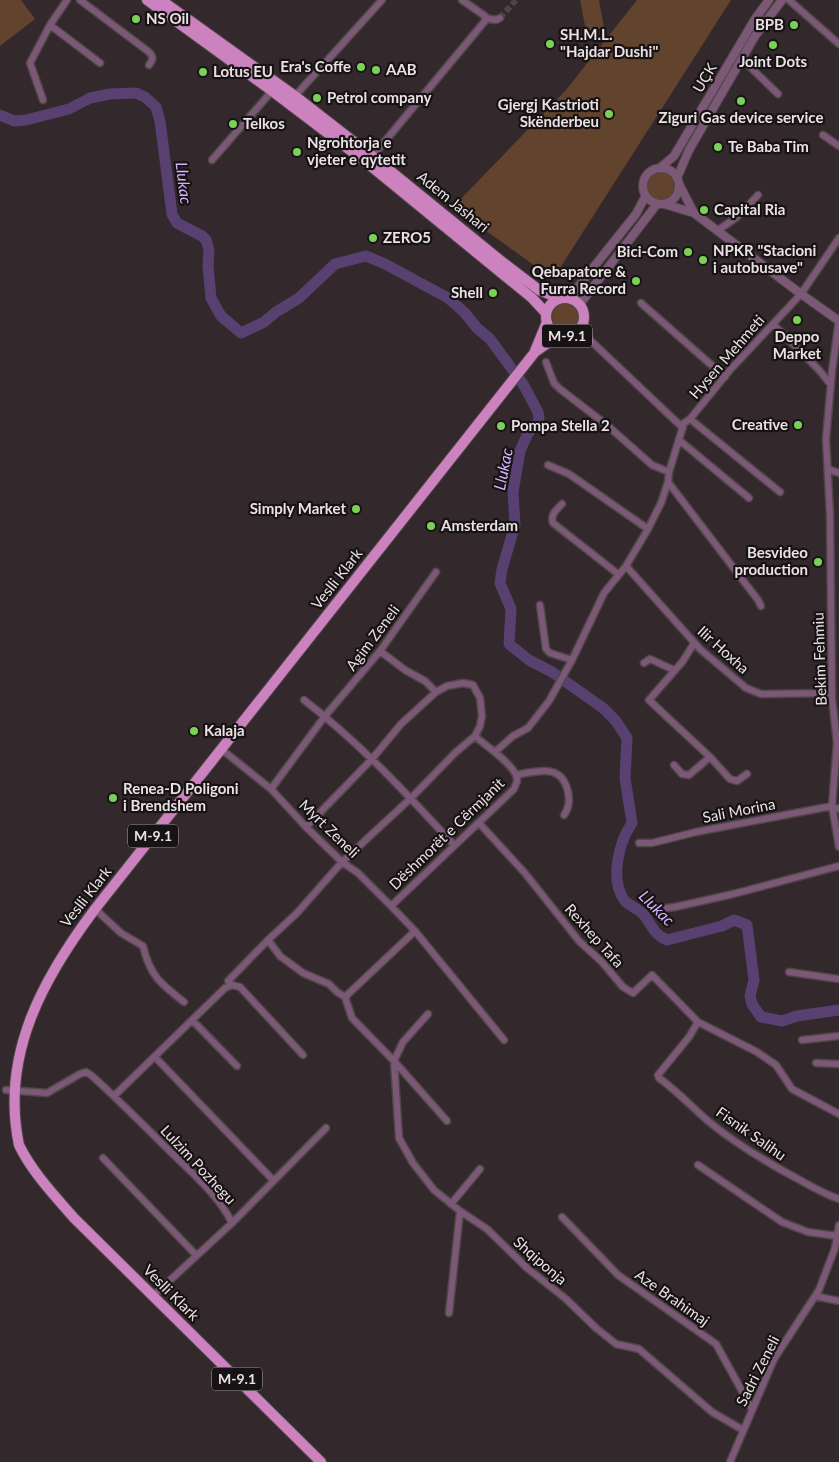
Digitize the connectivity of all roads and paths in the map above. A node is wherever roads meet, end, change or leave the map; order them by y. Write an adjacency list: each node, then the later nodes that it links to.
1 (67, 0): 12 (street)
2 (80, 0): 16 (street)
3 (147, 0): 17 (main road, M-9.1)
4 (161, 0): 19 (main road, Adem Jashari / M-9.1)
5 (382, 0): 19 (street)
6 (462, 0): 10 (street)
7 (769, 0): 25 (street, UÇK)
8 (782, 0): 14 (street, UÇK)
9 (788, 0): 13 (street)
10 (486, 18): 11 (street); 24 (street)
11 (500, 18)
12 (50, 25): 15 (street); 20 (street)
13 (839, 44)
14 (742, 60): 18 (street); 26 (street, UÇK)
15 (100, 63)
16 (149, 65)
17 (272, 91): 23 (street); 24 (main road, M-9.1)
18 (778, 94)
19 (295, 96): 24 (main road, Adem Jashari / M-9.1)
20 (43, 100)
21 (823, 136): 22 (street)
22 (839, 146)
23 (212, 160)
24 (370, 160): 34 (main road, Adem Jashari / M-9.1); 37 (main road, M-9.1)
25 (660, 168): 26 (street); 28 (street, UÇK)
26 (678, 181): 29 (street, UÇK); 30 (street)
27 (758, 196): 31 (street)
28 (645, 197): 29 (street); 34 (street, UÇK)
29 (661, 204): 30 (street); 36 (street, UÇK)
30 (694, 213): 31 (street)
31 (717, 231): 33 (street)
32 (839, 238): 33 (street, Hysen Mehmeti)
33 (801, 294): 38 (street); 39 (street, Hysen Mehmeti)
34 (564, 298): 36 (main road, M-9.1); 37 (main road, M-9.1)
35 (641, 303): 46 (street)
36 (580, 304): 40 (main road, M-9.1)
37 (547, 318): 42 (main road, M-9.1); 44 (main road, Veslli Klark / M-9.1)
38 (839, 320): 47 (street, Bekim Fehmiu)
39 (773, 324): 46 (street, Hysen Mehmeti); 47 (street)
40 (583, 325): 41 (main road, M-9.1); 43 (street)
41 (574, 334): 42 (main road, M-9.1); 43 (street)
42 (562, 336): 44 (main road, Veslli Klark / M-9.1)
43 (591, 341): 49 (street)
44 (535, 352): 77 (main road, Veslli Klark / M-9.1)
45 (546, 362): 53 (street)
46 (725, 377): 48 (street, Hysen Mehmeti)
47 (831, 385): 52 (street, Bekim Fehmiu)
48 (690, 419): 49 (street, Hysen Mehmeti); 56 (street)
49 (683, 428): 50 (street, Hysen Mehmeti)
50 (679, 440): 53 (street, Hysen Mehmeti); 57 (street)
51 (548, 465): 59 (street)
52 (828, 469): 54 (street); 71 (street, Bekim Fehmiu)
53 (669, 472): 55 (street, Hysen Mehmeti)
54 (839, 473)
55 (668, 482): 59 (street, Hysen Mehmeti); 63 (street)
56 (780, 492)
57 (749, 498)
58 (562, 504): 62 (street)
59 (648, 529): 60 (street, Hysen Mehmeti)
60 (626, 566): 62 (street, Hysen Mehmeti); 65 (street, Ilir Hoxha)
61 (436, 572): 66 (street, Agim Zeneli)
62 (618, 574): 67 (street, Hysen Mehmeti)
63 (760, 603)
64 (540, 605): 67 (street)
65 (694, 643): 69 (street); 71 (street, Ilir Hoxha)
66 (380, 650): 70 (street); 73 (street, Agim Zeneli)
67 (572, 660): 78 (street, Hysen Mehmeti)
68 (644, 663): 69 (street)
69 (674, 670): 79 (street)
70 (436, 692): 75 (street); 80 (street)
71 (832, 693): 74 (street, Bekim Fehmiu)
72 (304, 700): 73 (street)
73 (325, 716): 80 (street); 85 (street, Agim Zeneli)
74 (837, 722): 76 (street, Bekim Fehmiu)
75 (475, 736): 78 (street, Dëshmorët e Cërmjanit); 86 (street)
76 (838, 743): 81 (street, Bekim Fehmiu)
77 (222, 749): 85 (street, Myrt Zeneli); 99 (main road, Veslli Klark / M-9.1)
78 (496, 751): 84 (street, Dëshmorët e Cërmjanit)
79 (710, 756): 82 (street); 83 (street)
80 (372, 759): 86 (street); 91 (street)
81 (837, 760): 87 (street, Bekim Fehmiu)
82 (674, 765)
83 (747, 774)
84 (516, 775): 89 (street); 90 (street, Dëshmorët e Cërmjanit)
85 (271, 789): 91 (street, Myrt Zeneli)
86 (411, 798): 93 (street); 95 (street)
87 (832, 806): 88 (street); 92 (street, Sali Morina); 94 (street, Bekim Fehmiu)
88 (839, 809)
89 (564, 815)
90 (479, 822): 93 (street, Dëshmorët e Cërmjanit); 109 (street, Rexhep Tafa)
91 (306, 827): 95 (street, Myrt Zeneli)
92 (639, 843)
93 (454, 845): 97 (street, Dëshmorët e Cërmjanit)
94 (839, 847)
95 (342, 862): 97 (street, Myrt Zeneli); 101 (street)
96 (839, 866): 98 (street)
97 (391, 906): 100 (street, Myrt Zeneli)
98 (658, 908)
99 (95, 909): 106 (street); 119 (main road, Veslli Klark / M-9.1)
100 (415, 932): 105 (street); 111 (street, Myrt Zeneli)
101 (268, 940): 104 (street); 105 (street)
102 (789, 972): 103 (street)
103 (839, 979)
104 (232, 986): 108 (street); 113 (street)
105 (345, 997): 115 (street)
106 (184, 1002)
107 (428, 1014): 115 (street)
108 (192, 1020): 114 (street); 118 (street)
109 (698, 1022): 121 (street, Rexhep Tafa); 128 (street, Fisnik Salihu)
110 (839, 1036): 112 (street)
111 (504, 1040)
112 (802, 1040)
113 (303, 1055)
114 (155, 1057): 120 (street); 127 (street)
115 (394, 1061): 122 (street); 129 (street, Shqiponja)
116 (816, 1063): 117 (street)
117 (839, 1064)
118 (237, 1066)
119 (6, 1090): 120 (street, Lulzim Pozhegu); 136 (main road, Veslli Klark / M-9.1)
120 (114, 1096): 132 (street, Lulzim Pozhegu)
121 (839, 1114)
122 (447, 1121)
123 (326, 1128): 127 (street)
124 (103, 1158): 135 (street)
125 (698, 1166): 134 (street)
126 (480, 1169): 129 (street)
127 (273, 1180): 132 (street)
128 (839, 1199)
129 (451, 1204): 130 (street, Shqiponja)
130 (460, 1211): 139 (street); 141 (street, Shqiponja)
131 (562, 1217): 140 (street, Aze Brahimaj)
132 (232, 1223): 135 (street, Lulzim Pozhegu)
133 (839, 1225): 134 (street, Sadri Zeneli)
134 (837, 1236): 137 (street, Sadri Zeneli)
135 (196, 1255): 136 (street, Lulzim Pozhegu)
136 (153, 1296): 142 (main road, Veslli Klark / M-9.1)
137 (816, 1296): 138 (street); 140 (street, Sadri Zeneli)
138 (839, 1301)
139 (449, 1313)
140 (752, 1409): 141 (street, Sadri Zeneli)
141 (743, 1430): 143 (street, Sadri Zeneli)
142 (322, 1462)
143 (730, 1462)

